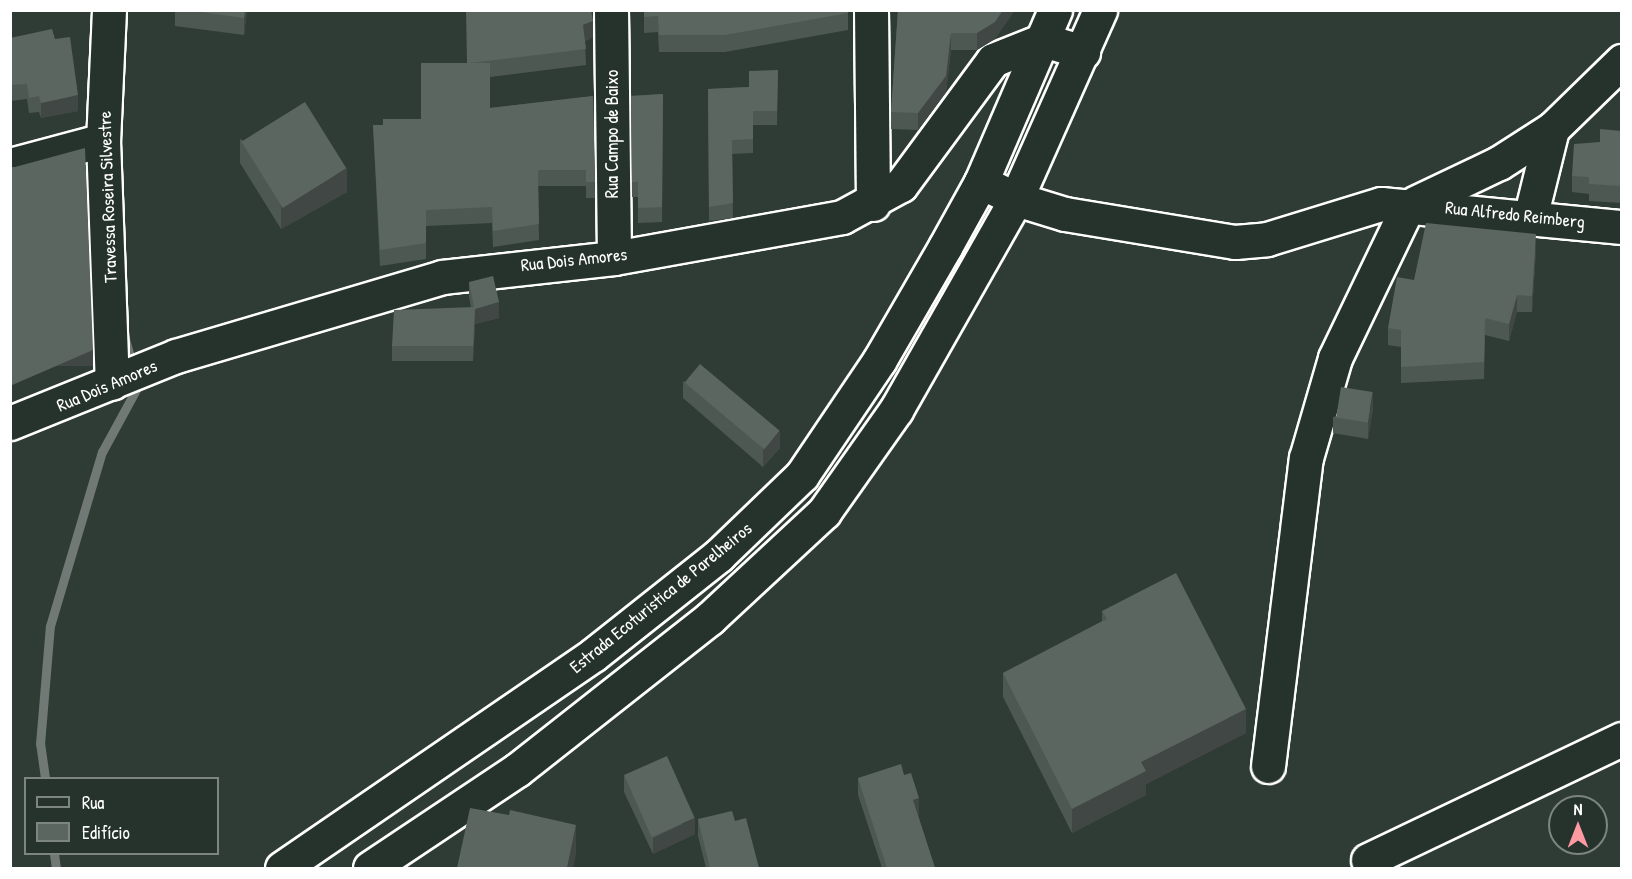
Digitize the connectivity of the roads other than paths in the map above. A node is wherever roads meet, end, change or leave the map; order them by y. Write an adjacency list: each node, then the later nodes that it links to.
1 (109, 10): 9 (street, Travessa Roseira Silvestre)
2 (611, 10): 17 (street, Rua Campo de Baixo)
3 (871, 10): 13 (street)
4 (1100, 10): 6 (street)
5 (1049, 25): 6 (street); 11 (street, Estrada Ecoturistica de Parelheiros); 13 (street, Rua Dois Amores)
6 (1083, 52): 12 (street)
7 (1622, 61): 8 (street)
8 (1552, 129): 14 (street); 15 (street)
9 (103, 140): 10 (street); 18 (street, Travessa Roseira Silvestre)
10 (10, 165)
11 (981, 182): 12 (street, Rua Alfredo Reimberg); 23 (street, Estrada Ecoturistica de Parelheiros)
12 (1016, 199): 14 (street, Rua Alfredo Reimberg); 24 (street)
13 (873, 204): 17 (street, Rua Dois Amores)
14 (1408, 206): 15 (street, Rua Alfredo Reimberg); 21 (street)
15 (1530, 218): 16 (street, Rua Alfredo Reimberg)
16 (1622, 227)
17 (614, 258): 18 (street, Rua Dois Amores)
18 (112, 383): 19 (street, Rua Dois Amores)
19 (10, 423)
20 (1622, 739): 22 (street)
21 (1268, 766)
22 (1368, 860)
23 (282, 868)
24 (370, 868)

